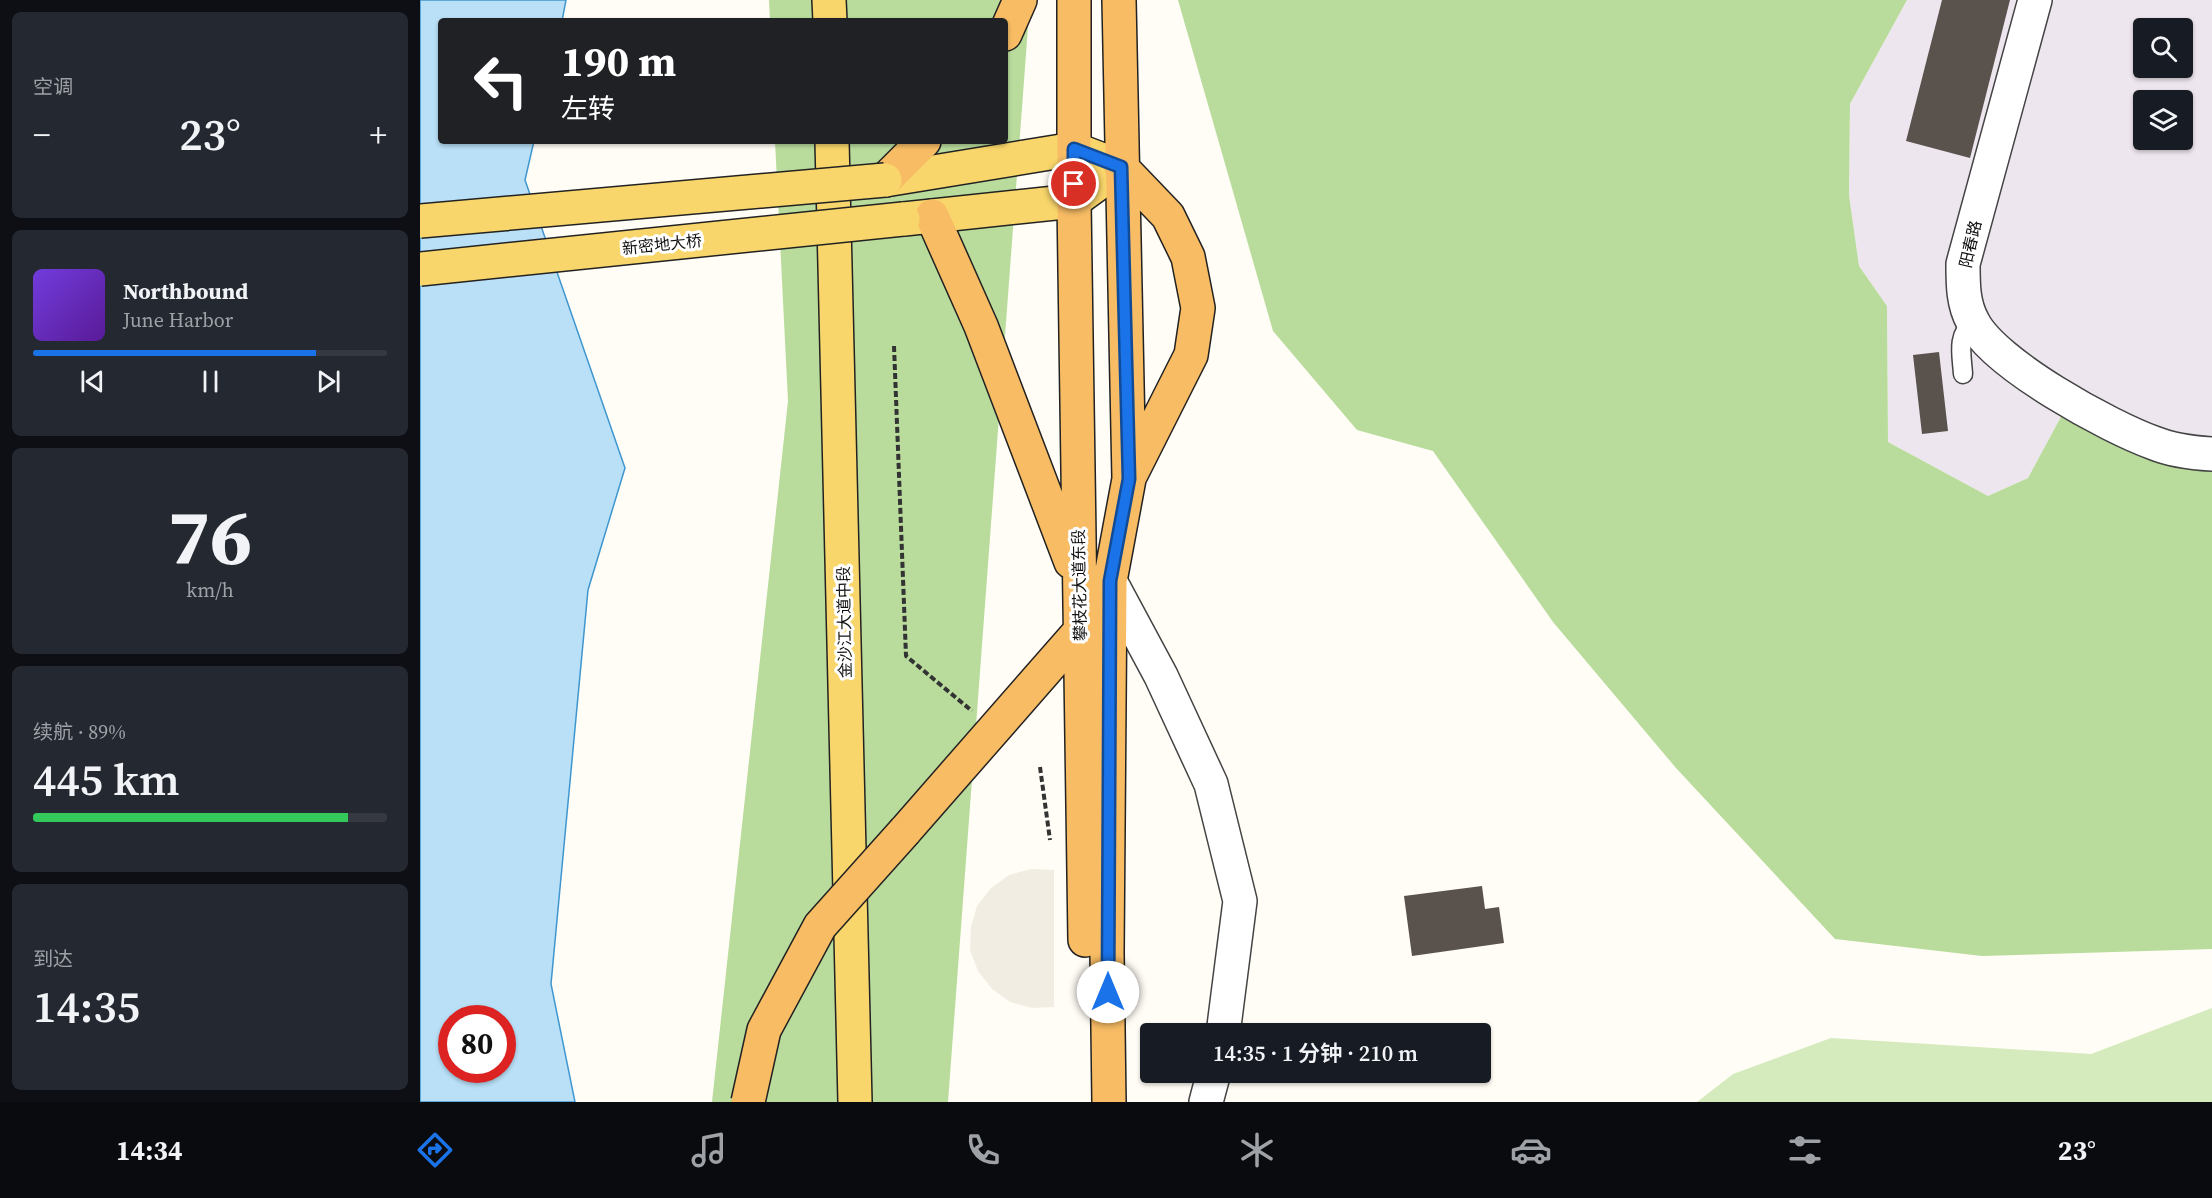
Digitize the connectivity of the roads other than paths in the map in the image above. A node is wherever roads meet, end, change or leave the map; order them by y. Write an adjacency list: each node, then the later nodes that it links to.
1 (829, 0): 6 (main road)
2 (1020, 0): 7 (highway)
3 (1074, 0): 10 (highway, 攀枝花大道东段)
4 (1119, 0): 11 (highway, 攀枝花大道东段)
5 (2035, 0): 17 (street, 阳春路)
6 (830, 18)
7 (1008, 27)
8 (832, 144): 26 (main road, 金沙江大道中段)
9 (921, 144): 12 (highway)
10 (1074, 149): 11 (main road); 12 (main road); 13 (highway, 攀枝花大道东段)
11 (1121, 167): 13 (main road); 20 (highway, 攀枝花大道东段); 20 (highway)
12 (885, 180): 15 (main road, bridge)
13 (1074, 201): 14 (main road, 新密地大桥); 21 (highway, 攀枝花大道东段)
14 (918, 217): 16 (main road, 新密地大桥, bridge); 21 (highway)
15 (420, 221)
16 (420, 269)
17 (1973, 323): 18 (lane); 19 (street, 阳春路)
18 (1963, 374)
19 (2212, 453)
20 (1129, 479): 21 (highway, 攀枝花大道东段)
21 (1094, 583): 22 (highway, 攀枝花大道东段); 23 (street); 28 (highway, 攀枝花大道东段)
22 (1080, 631): 25 (highway, bridge); 27 (highway, 攀枝花大道东段)
23 (1224, 1023)
24 (1212, 1083): 29 (street)
25 (748, 1102)
26 (855, 1102)
27 (1088, 1102)
28 (1109, 1102)
29 (1206, 1102)

